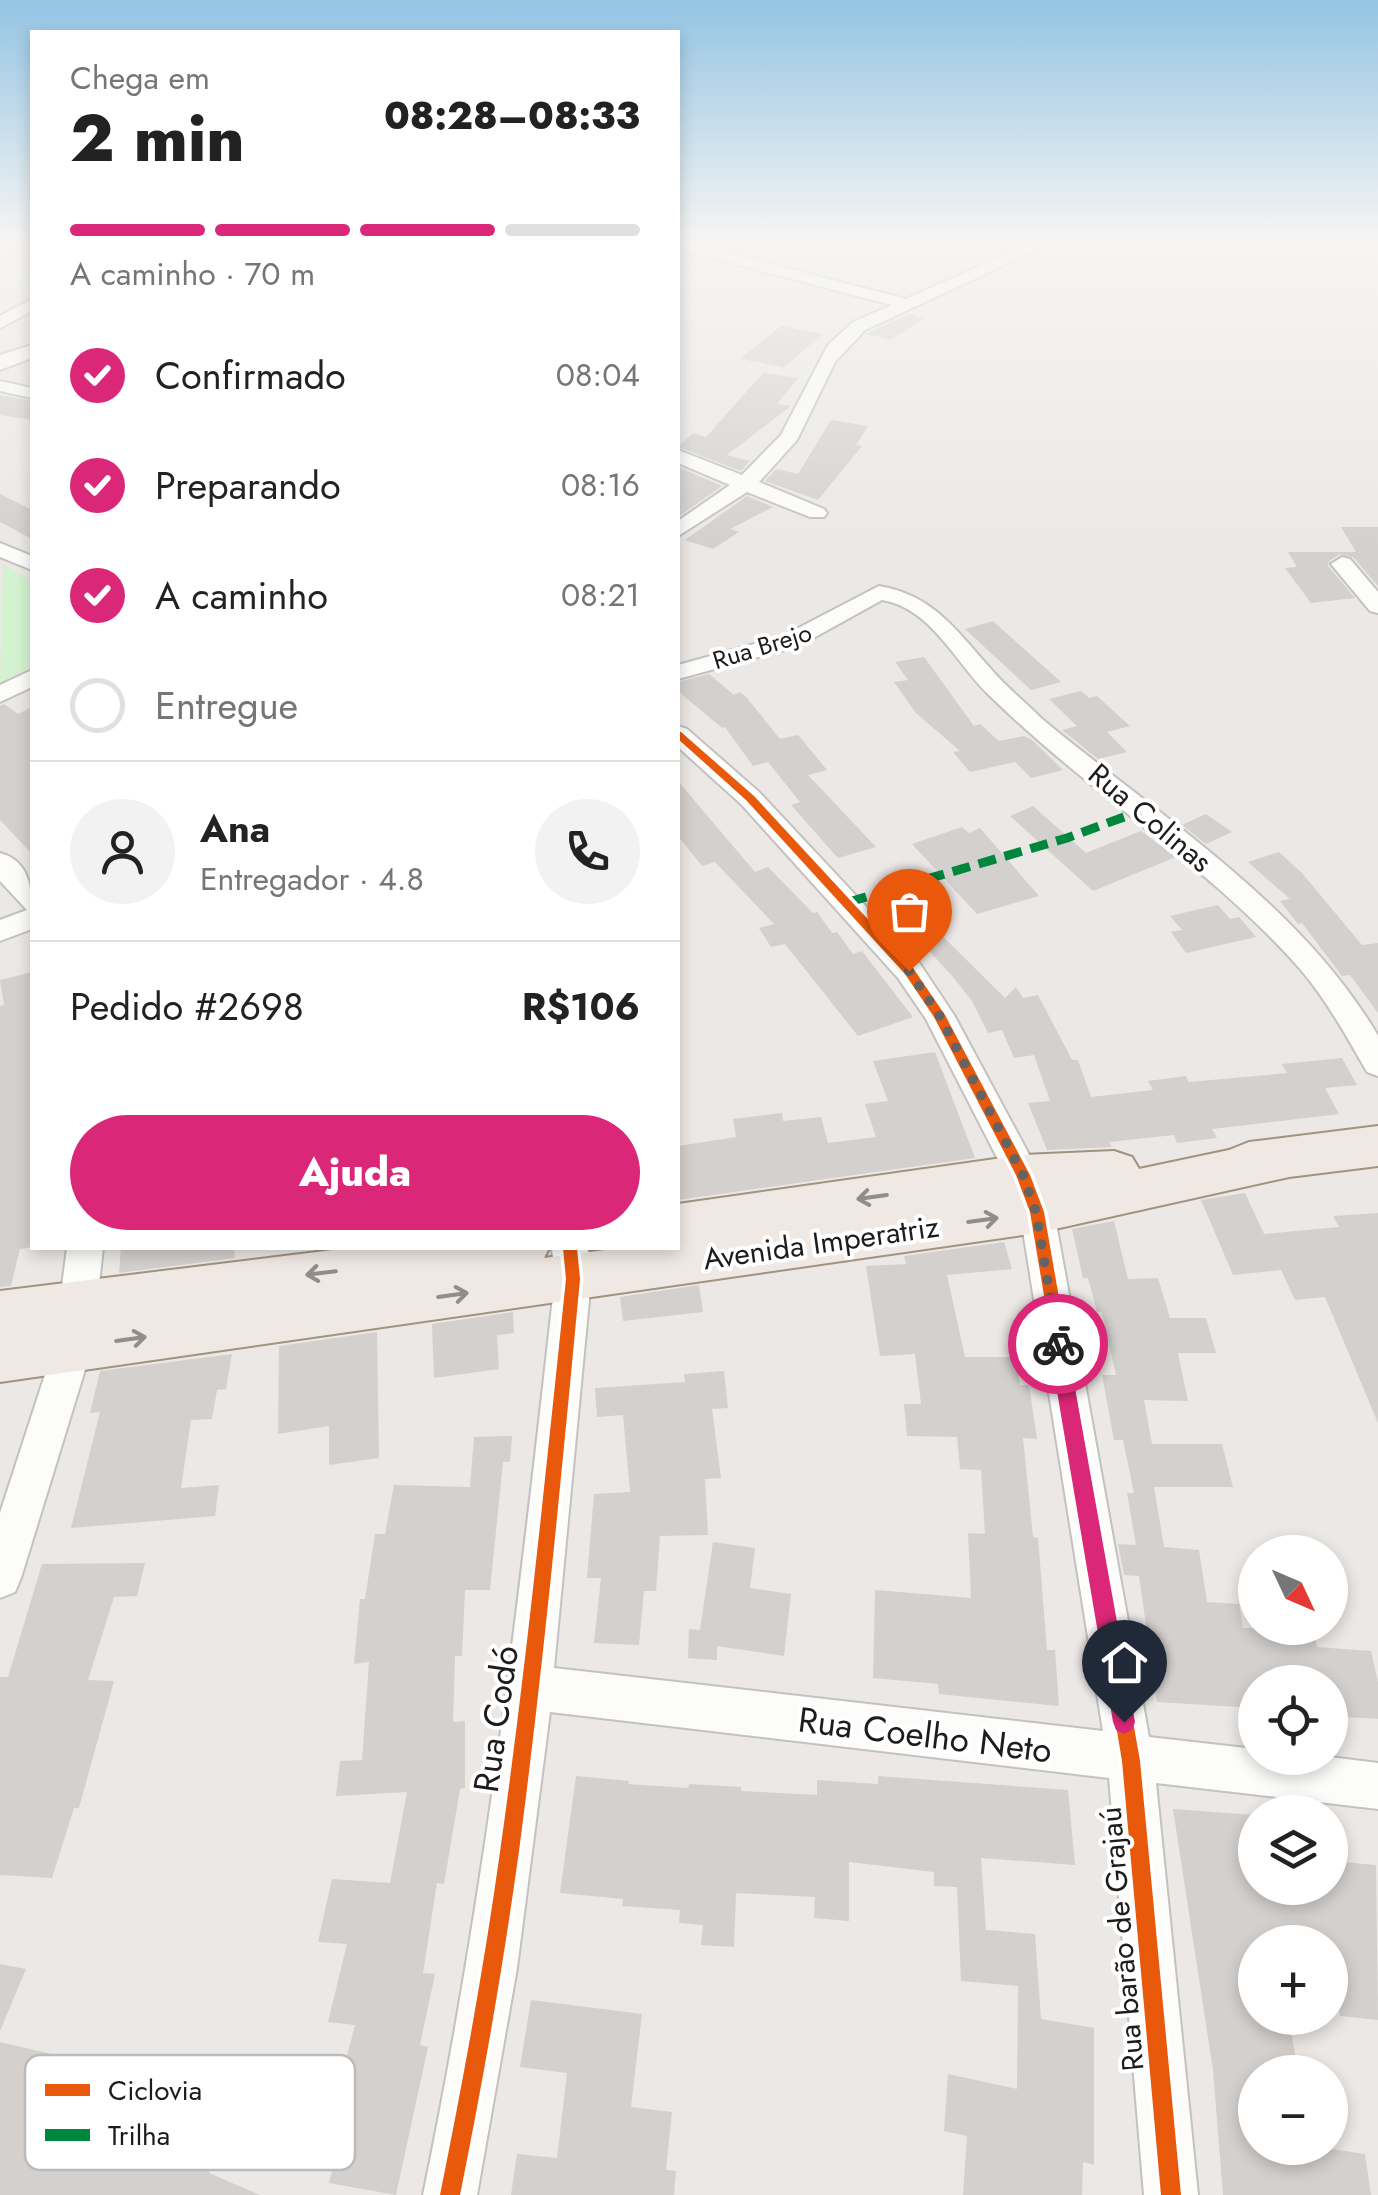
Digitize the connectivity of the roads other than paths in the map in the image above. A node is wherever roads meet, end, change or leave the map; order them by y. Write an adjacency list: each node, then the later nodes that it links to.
1 (839, 341): 9 (street)
2 (30, 344): 4 (street)
3 (30, 352): 5 (street)
4 (0, 354)
5 (0, 363)
6 (0, 386): 7 (street)
7 (30, 393)
8 (680, 457): 9 (street)
9 (746, 481): 10 (street); 11 (street)
10 (817, 513)
11 (680, 529)
12 (0, 549): 13 (street)
13 (30, 562)
14 (1342, 564): 16 (street)
15 (898, 596): 17 (street, Rua Brejo); 25 (street, Rua Colinas)
16 (1378, 606)
17 (680, 671)
18 (30, 678): 19 (street)
19 (0, 695)
20 (680, 736): 27 (street, Rua barão de Grajaú)
21 (0, 862): 22 (street)
22 (30, 900)
23 (30, 919): 24 (street)
24 (0, 930)
25 (1378, 1064)
26 (1378, 1146): 27 (main road, Avenida Imperatriz)
27 (1030, 1194): 28 (main road, Avenida Imperatriz, one-way to 28); 29 (main road, Avenida Imperatriz, one-way to 27); 39 (street, Rua barão de Grajaú)
28 (680, 1226)
29 (680, 1247)
30 (85, 1250): 35 (street)
31 (510, 1250): 35 (main road, Avenida Imperatriz, one-way to 35)
32 (657, 1250): 33 (main road, Avenida Imperatriz, one-way to 32)
33 (571, 1263): 35 (main road, Avenida Imperatriz, one-way to 33); 38 (street, Rua Codó)
34 (0, 1315): 35 (main road, Avenida Imperatriz)
35 (77, 1325): 36 (main road, Avenida Imperatriz); 37 (street)
36 (0, 1358)
37 (0, 1578)
38 (532, 1688): 39 (street, Rua Coelho Neto); 41 (street, Rua Codó)
39 (1131, 1760): 40 (street, Rua Coelho Neto); 42 (street, Rua barão de Grajaú)
40 (1378, 1786)
41 (450, 2195)
42 (1171, 2195)

